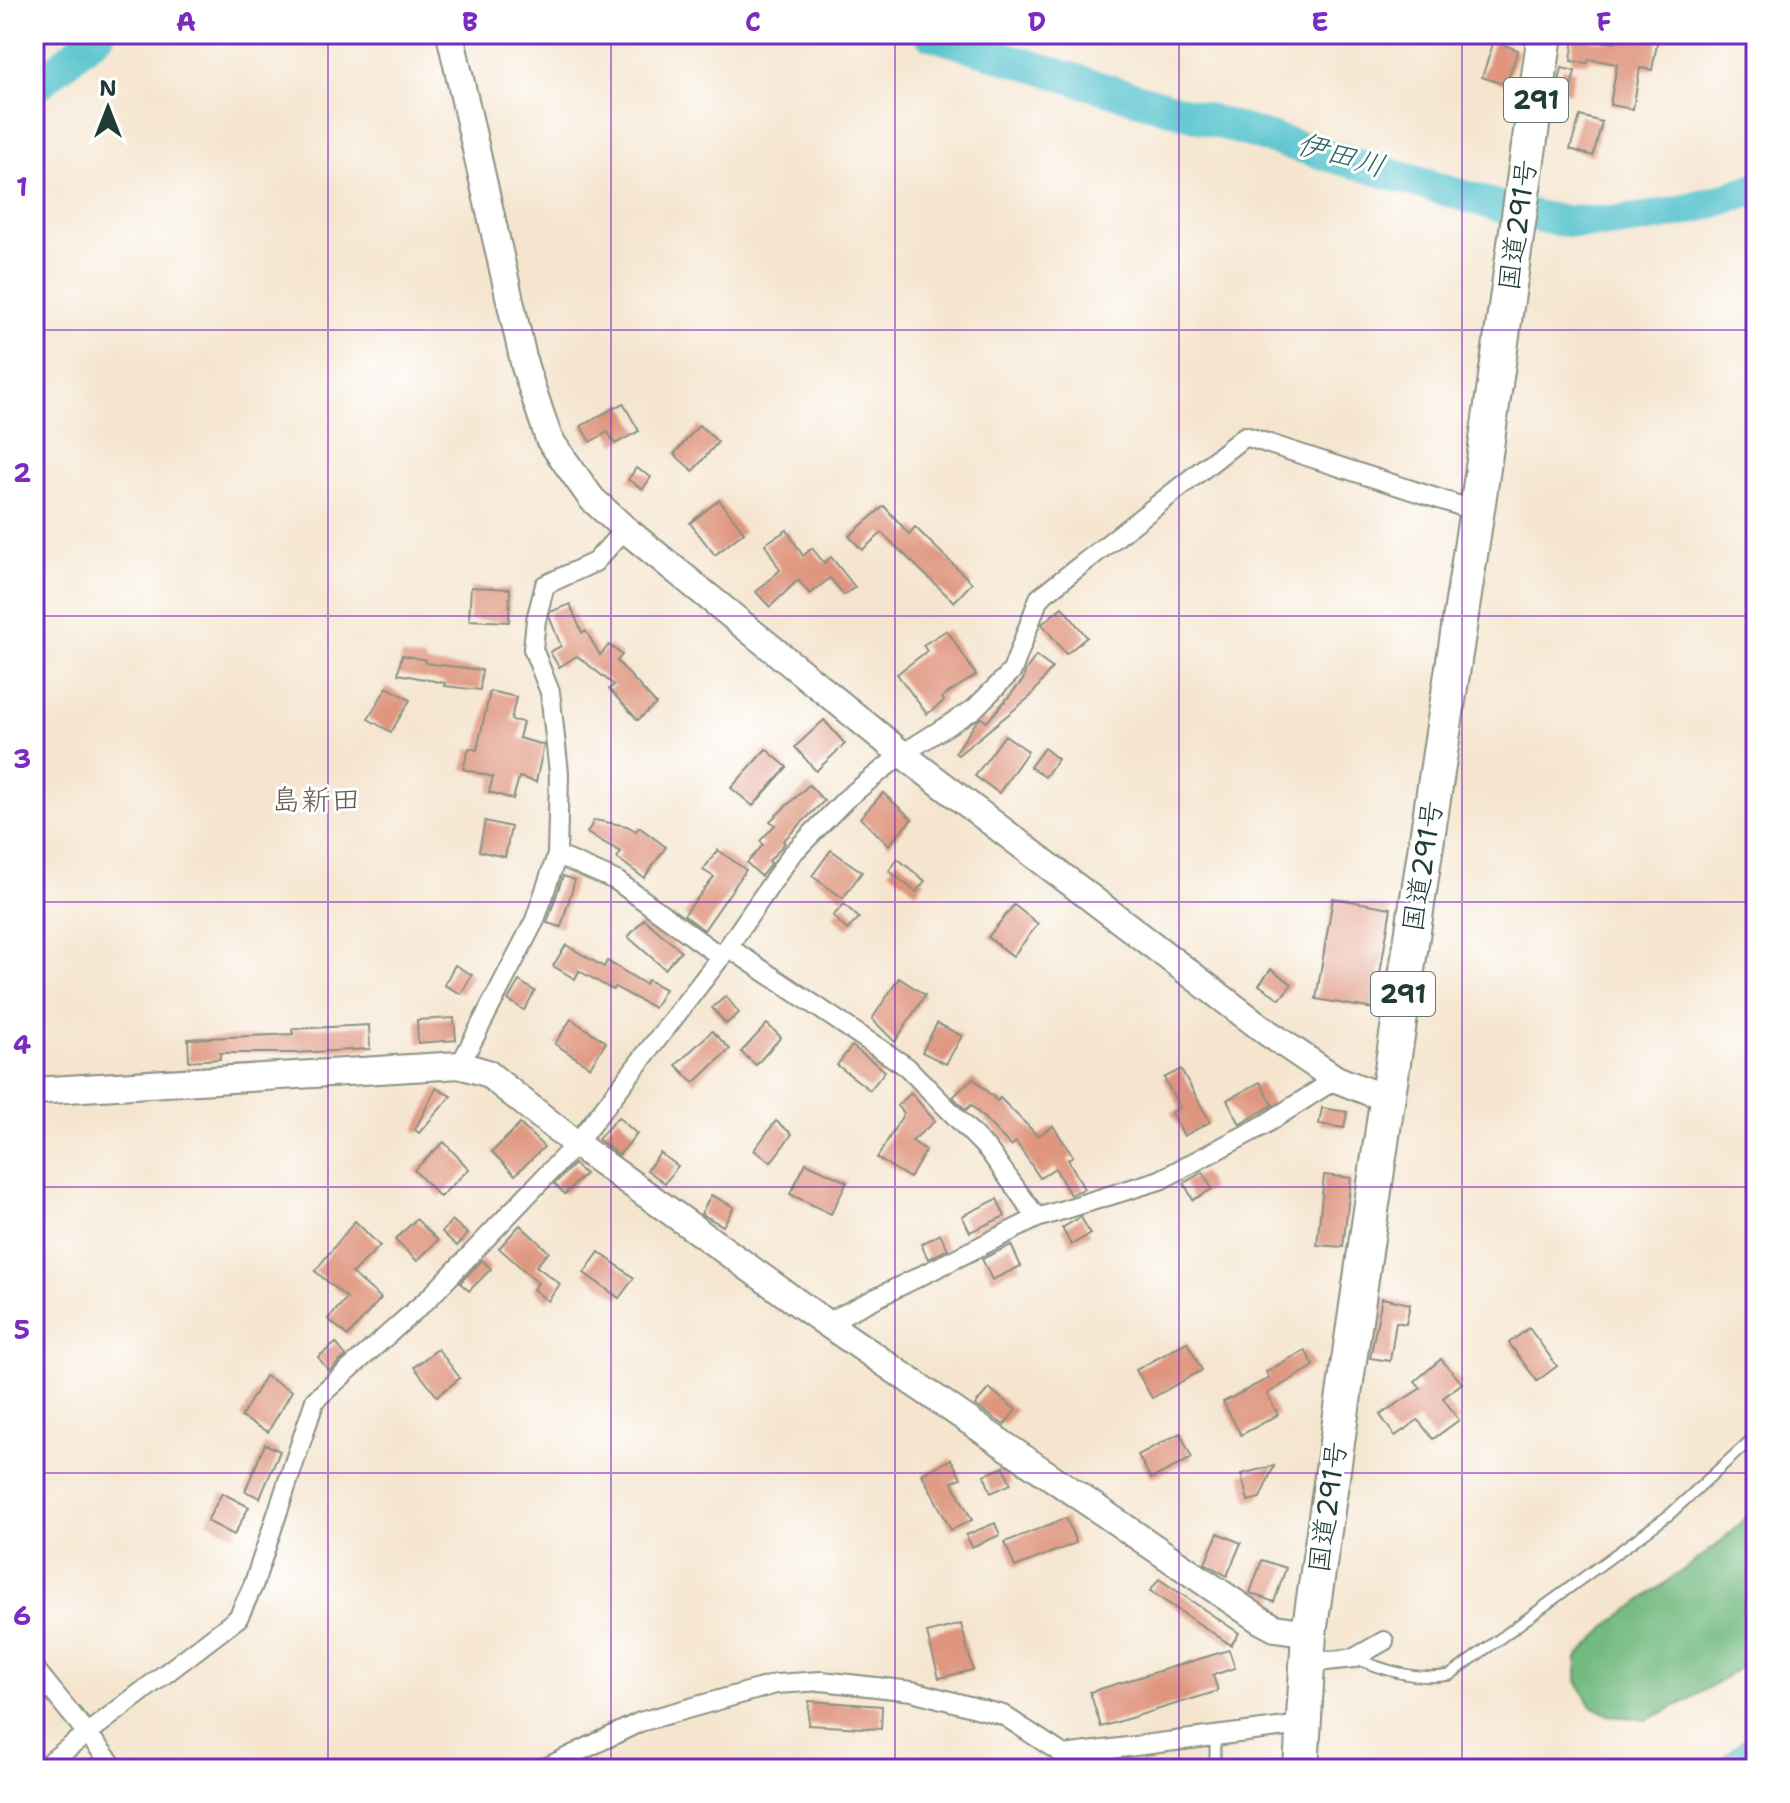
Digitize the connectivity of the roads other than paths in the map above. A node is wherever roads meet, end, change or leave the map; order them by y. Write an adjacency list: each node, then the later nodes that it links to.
1 (450, 34): 4 (street)
2 (1545, 34): 3 (highway, 国道291号 / 291)
3 (1476, 511): 5 (street); 11 (highway, 国道291号 / 291)
4 (625, 529): 5 (street); 6 (street)
5 (902, 754): 7 (street); 9 (street)
6 (557, 855): 7 (street); 8 (street)
7 (724, 952): 12 (street); 13 (street)
8 (460, 1065): 10 (street); 12 (street)
9 (1336, 1079): 11 (street); 13 (street)
10 (34, 1091)
11 (1388, 1095): 17 (highway, 国道291号 / 291)
12 (576, 1144): 14 (street); 20 (street)
13 (1037, 1218): 14 (street)
14 (826, 1323): 17 (street)
15 (1756, 1435): 18 (lane)
16 (1384, 1641): 18 (street)
17 (1308, 1648): 18 (street); 22 (highway, 国道291号 / 291)
18 (1354, 1658)
19 (34, 1668): 20 (street)
20 (86, 1734): 23 (street); 24 (street)
21 (1215, 1737): 22 (street); 25 (street); 26 (lane)
22 (1302, 1747)
23 (41, 1769)
24 (116, 1769)
25 (543, 1769)
26 (1215, 1769)

